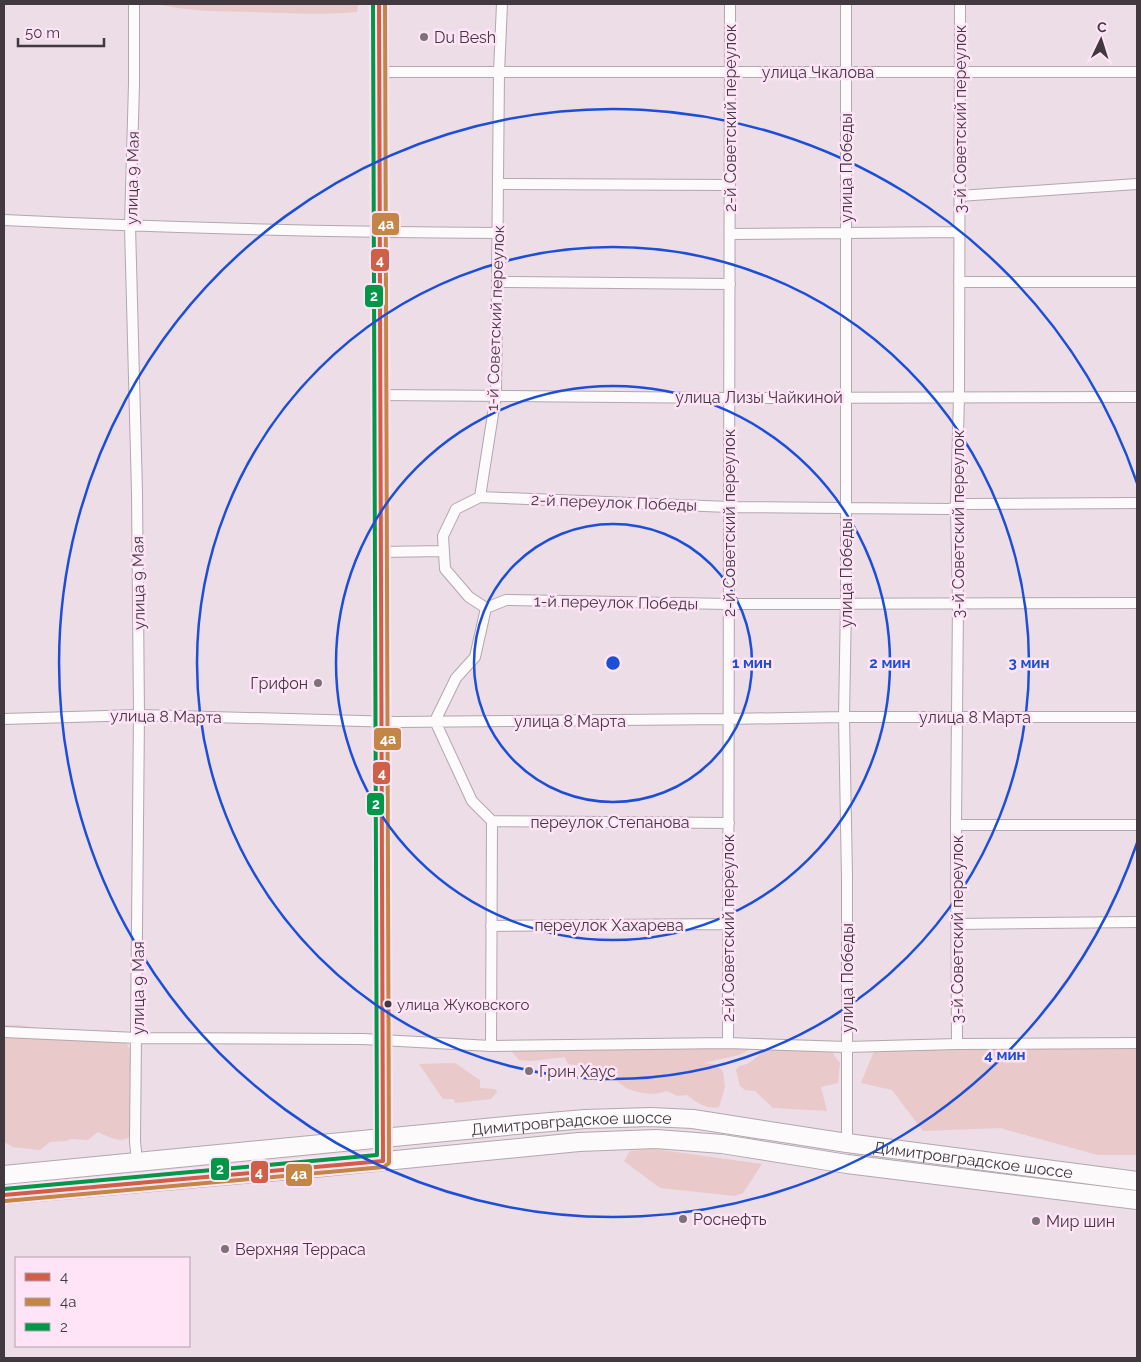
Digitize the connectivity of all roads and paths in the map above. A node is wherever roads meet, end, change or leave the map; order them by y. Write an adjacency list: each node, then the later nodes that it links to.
1 (134, 4): 18 (street, улица 9 Мая)
2 (379, 4): 7 (street)
3 (502, 4): 8 (street, 1-й Советский переулок)
4 (730, 4): 9 (street, 2-й Советский переулок)
5 (846, 4): 10 (street, улица Победы)
6 (960, 4): 11 (street, 3-й Советский переулок)
7 (380, 72): 8 (street, улица Чкалова); 19 (street)
8 (499, 72): 9 (street, улица Чкалова); 13 (street, 1-й Советский переулок)
9 (730, 72): 10 (street, улица Чкалова); 15 (street, 2-й Советский переулок)
10 (846, 72): 11 (street, улица Чкалова); 22 (street, улица Победы)
11 (960, 72): 12 (street, улица Чкалова); 16 (street, 3-й Советский переулок)
12 (1137, 72)
13 (498, 184): 15 (street); 21 (street, 1-й Советский переулок)
14 (1137, 184): 16 (street)
15 (730, 185): 23 (street, 2-й Советский переулок)
16 (959, 196): 20 (street, 3-й Советский переулок)
17 (4, 220): 18 (street)
18 (130, 226): 19 (street); 46 (street, улица 9 Мая)
19 (380, 232): 21 (street); 28 (street)
20 (959, 232): 22 (street); 25 (street, 3-й Советский переулок)
21 (498, 233): 24 (street, 1-й Советский переулок)
22 (846, 233): 23 (street); 30 (street, улица Победы)
23 (730, 234): 27 (street, 2-й Советский переулок)
24 (498, 282): 27 (street); 29 (street, 1-й Советский переулок)
25 (959, 282): 26 (street); 31 (street, 3-й Советский переулок)
26 (1137, 282)
27 (730, 284): 33 (street, 2-й Советский переулок)
28 (380, 395): 29 (street, улица Лизы Чайкиной); 40 (street)
29 (496, 395): 33 (street, улица Лизы Чайкиной); 34 (street, 1-й Советский переулок)
30 (846, 397): 31 (street, улица Лизы Чайкиной); 33 (street, улица Лизы Чайкиной); 38 (street, улица Победы)
31 (959, 397): 32 (street, улица Лизы Чайкиной); 36 (street, 3-й Советский переулок)
32 (1137, 397)
33 (730, 398): 37 (street, 2-й Советский переулок)
34 (480, 497): 37 (street, 2-й переулок Победы); 39 (street)
35 (1137, 503): 36 (street, 2-й переулок Победы)
36 (956, 506): 38 (street, 2-й переулок Победы); 44 (street, 3-й Советский переулок)
37 (729, 507): 38 (street, 2-й переулок Победы); 43 (street, 2-й Советский переулок)
38 (846, 508): 42 (street, улица Победы)
39 (444, 551): 40 (street); 45 (street)
40 (381, 552): 52 (street)
41 (1137, 602): 44 (street, 1-й переулок Победы)
42 (846, 603): 43 (street, 1-й переулок Победы); 44 (street, 1-й переулок Победы); 47 (street, улица Победы)
43 (729, 604): 45 (street, 1-й переулок Победы); 51 (street, 2-й Советский переулок)
44 (958, 604): 48 (street, 3-й Советский переулок)
45 (486, 608): 53 (street)
46 (139, 715): 50 (street, улица 8 Марта); 52 (street, улица 8 Марта); 63 (street, улица 9 Мая)
47 (844, 717): 48 (street, улица 8 Марта); 51 (street, улица 8 Марта); 69 (street, улица Победы)
48 (956, 717): 49 (street, улица 8 Марта); 57 (street, 3-й Советский переулок)
49 (1137, 717)
50 (4, 719)
51 (727, 720): 53 (street, улица 8 Марта); 55 (street, 2-й Советский переулок)
52 (381, 721): 53 (street, улица 8 Марта); 64 (street)
53 (436, 722): 54 (street)
54 (492, 821): 55 (street, переулок Степанова); 61 (street)
55 (729, 823): 59 (street, 2-й Советский переулок)
56 (1137, 825): 57 (street)
57 (956, 826): 60 (street, 3-й Советский переулок)
58 (1137, 922): 60 (street)
59 (728, 924): 61 (street, переулок Хахарева); 65 (street, 2-й Советский переулок)
60 (956, 924): 67 (street, 3-й Советский переулок)
61 (492, 926): 68 (street)
62 (4, 1032): 63 (street)
63 (137, 1038): 64 (street); 73 (street, улица 9 Мая)
64 (382, 1040): 68 (street); 70 (street)
65 (728, 1043): 68 (street); 69 (street)
66 (1137, 1043): 67 (street)
67 (957, 1044): 69 (street)
68 (491, 1046)
69 (847, 1047): 71 (street, улица Победы)
70 (382, 1138): 71 (highway, Димитровградское шоссе); 72 (highway); 73 (highway, Димитровградское шоссе)
71 (847, 1143): 75 (highway, Димитровградское шоссе)
72 (383, 1161): 76 (highway, Димитровградское шоссе); 77 (highway, Димитровградское шоссе)
73 (137, 1162): 74 (highway, Димитровградское шоссе)
74 (4, 1175)
75 (1137, 1181)
76 (4, 1195)
77 (1137, 1200)

